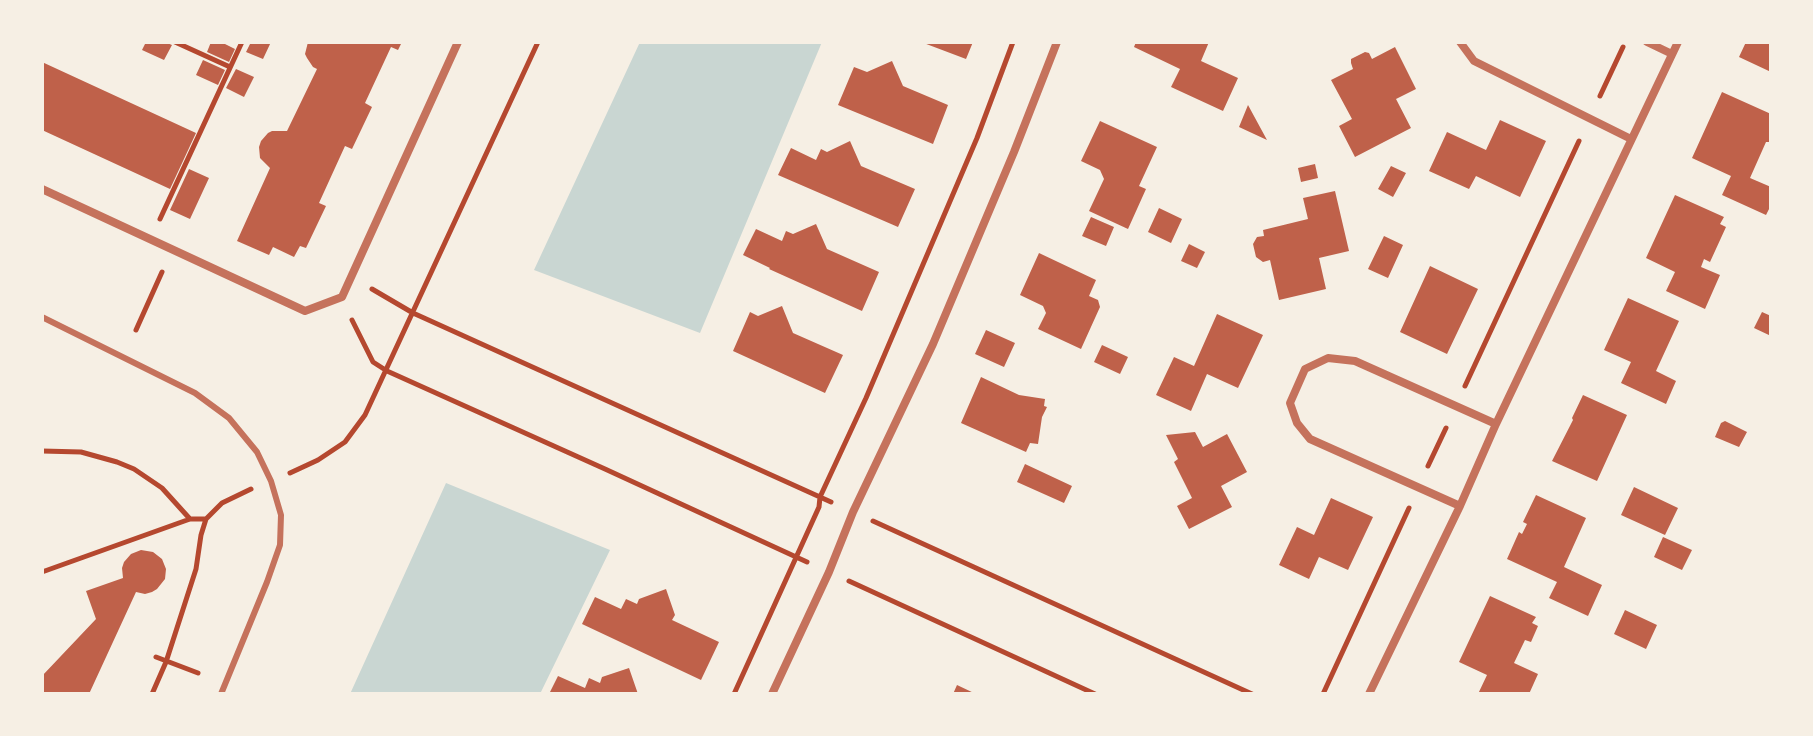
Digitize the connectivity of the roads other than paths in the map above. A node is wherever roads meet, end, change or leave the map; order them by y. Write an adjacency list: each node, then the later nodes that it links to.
1 (458, 42): 8 (street)
2 (1057, 42): 13 (street)
3 (1460, 42): 7 (street)
4 (1647, 42): 6 (street)
5 (1678, 42): 6 (street)
6 (1672, 54): 7 (street)
7 (1631, 139): 10 (street)
8 (42, 189)
9 (42, 317): 12 (lane)
10 (1496, 424): 11 (street); 11 (street)
11 (1460, 506): 14 (street)
12 (221, 694)
13 (772, 694)
14 (1369, 694)

